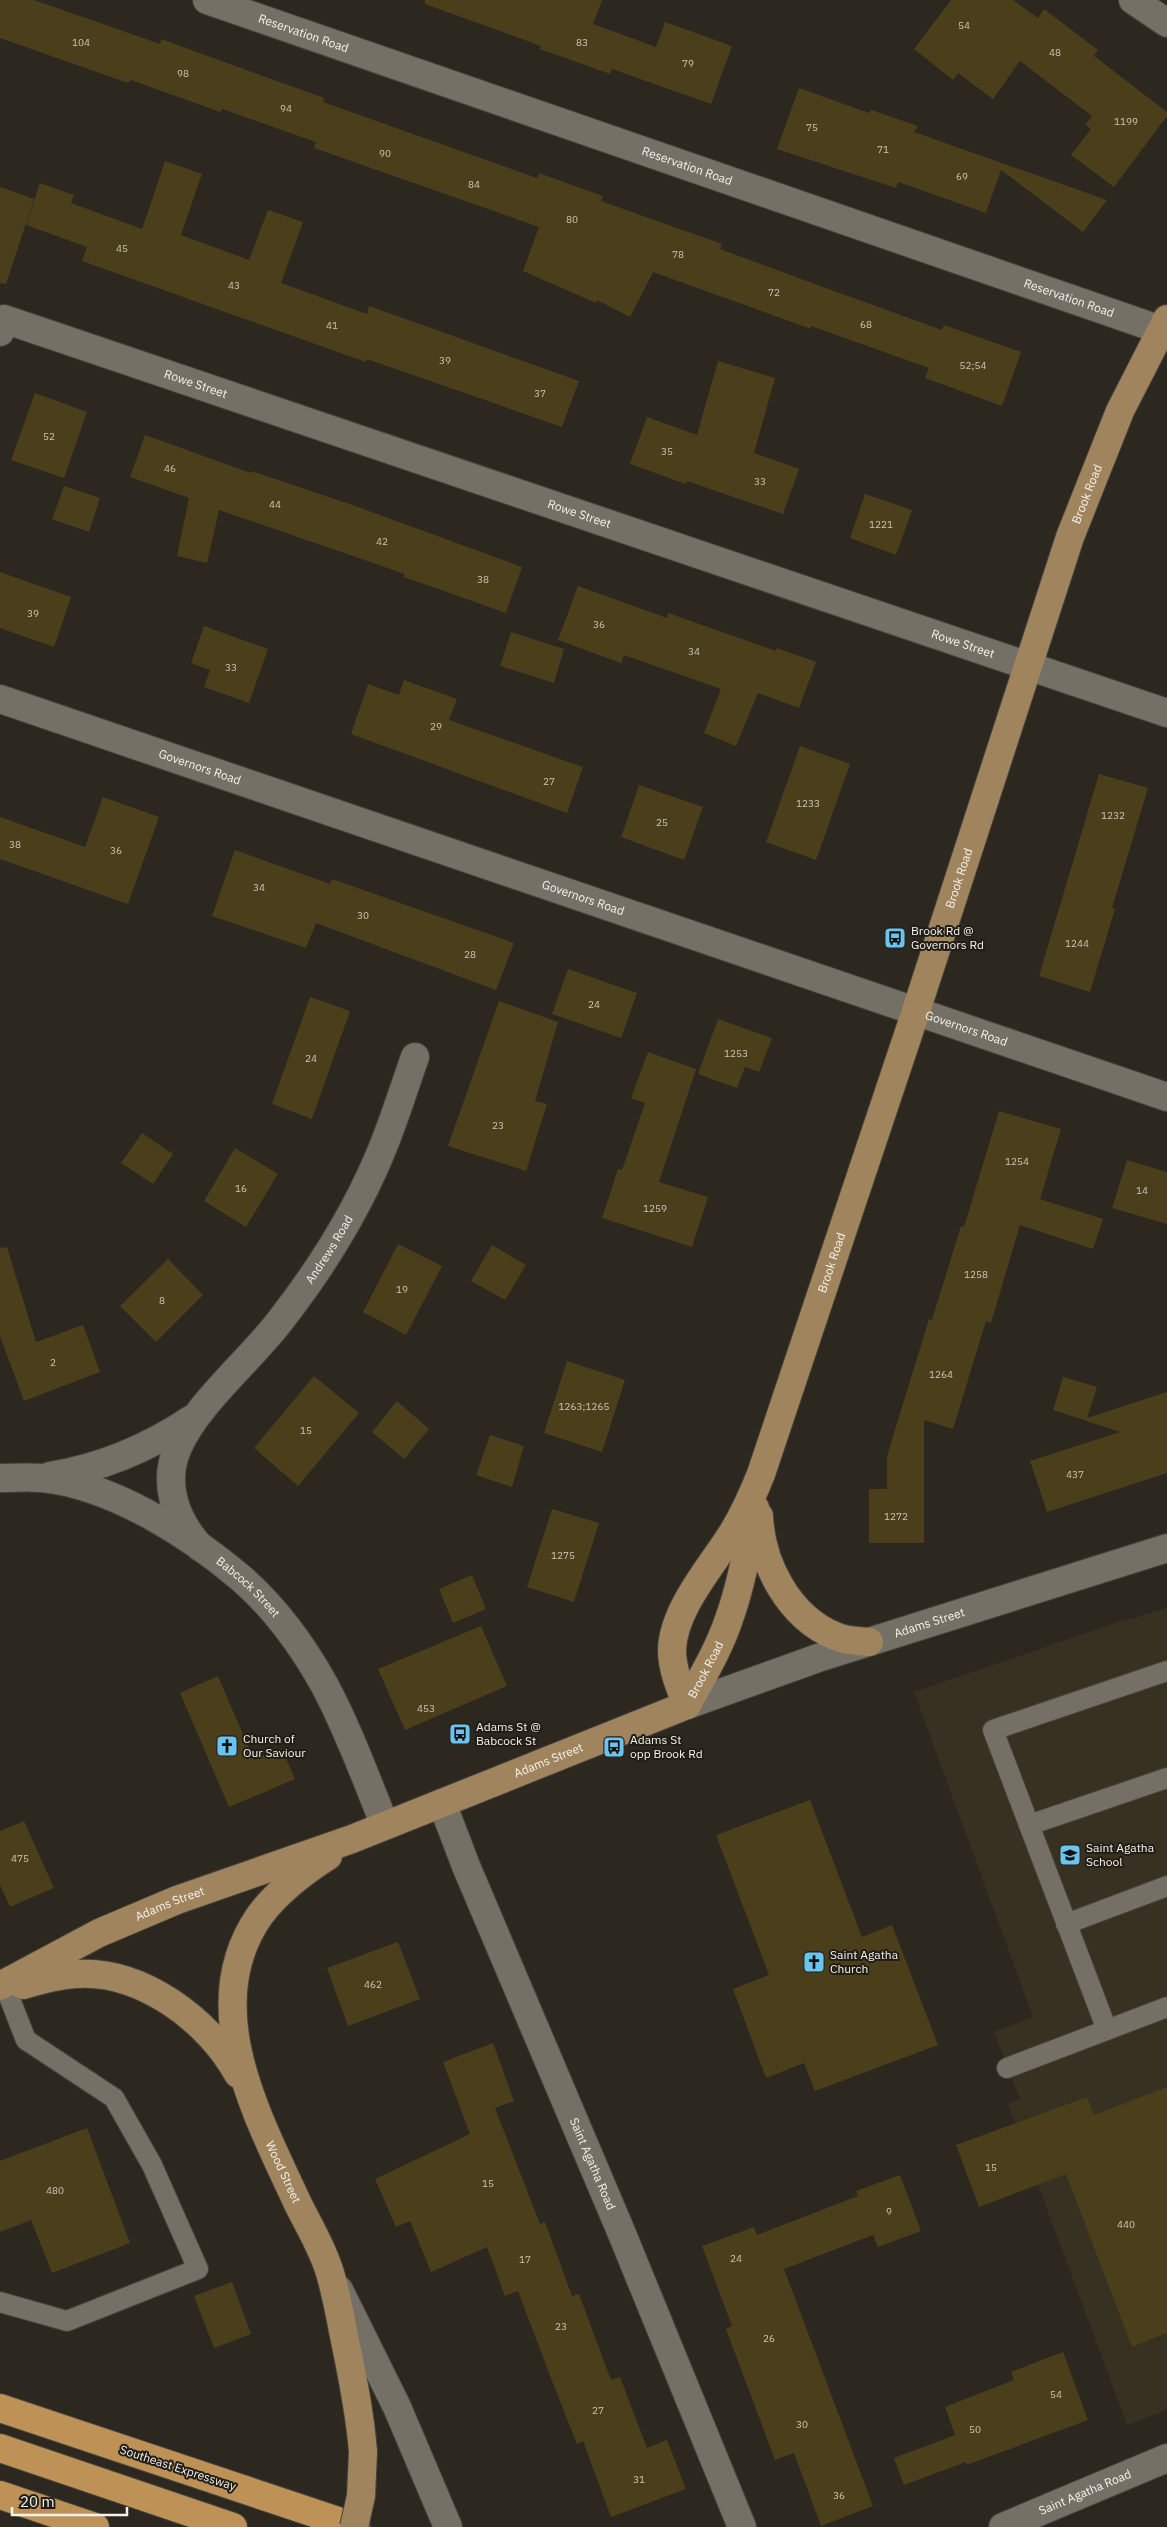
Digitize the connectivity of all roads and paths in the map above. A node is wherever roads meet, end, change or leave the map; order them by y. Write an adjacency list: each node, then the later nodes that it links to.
1 (207, 0): 4 (street, Reservation Road)
2 (1133, 0): 3 (street)
3 (1167, 23)
4 (1165, 327): 6 (main road, Brook Road)
5 (0, 332): 6 (street, Rowe Street)
6 (1026, 665): 8 (street, Rowe Street); 9 (main road, Brook Road)
7 (0, 699): 9 (street, Governors Road)
8 (1167, 713)
9 (916, 1011): 11 (street, Governors Road); 13 (main road, Brook Road)
10 (414, 1056): 12 (street, Andrews Road)
11 (1167, 1097)
12 (198, 1415): 15 (street, Andrews Road); 16 (street, Andrews Road)
13 (761, 1474): 18 (main road); 20 (main road, Brook Road); 20 (main road, Brook Road)
14 (0, 1478): 15 (street, Babcock Street)
15 (41, 1478): 16 (street, Babcock Street)
16 (200, 1547): 23 (street, Babcock Street)
17 (1167, 1548): 18 (street, Adams Street)
18 (869, 1642): 20 (street, Adams Street)
19 (1167, 1671): 24 (lane)
20 (687, 1705): 22 (main road, Adams Street)
21 (1167, 1778): 24 (lane)
22 (442, 1803): 23 (main road, Adams Street); 43 (street, Saint Agatha Road)
23 (385, 1825): 25 (main road, Adams Street)
24 (1029, 1825): 27 (lane)
25 (352, 1839): 28 (main road, Adams Street); 32 (main road, Wood Street)
26 (1167, 1886): 27 (lane)
27 (1066, 1924): 30 (lane)
28 (2, 1989): 32 (main road); 34 (lane)
29 (1167, 2007): 30 (lane)
30 (1107, 2030): 31 (lane)
31 (1008, 2068)
32 (251, 2100): 33 (main road, Wood Street)
33 (330, 2272): 41 (main road, bridge); 42 (street, Wood Street)
34 (0, 2302)
35 (0, 2408): 41 (highway, Southeast Expressway)
36 (0, 2448): 40 (highway)
37 (1167, 2458): 44 (street, Saint Agatha Road)
38 (0, 2495): 39 (highway)
39 (94, 2527)
40 (233, 2527)
41 (355, 2527)
42 (448, 2527)
43 (742, 2527)
44 (1003, 2527)

